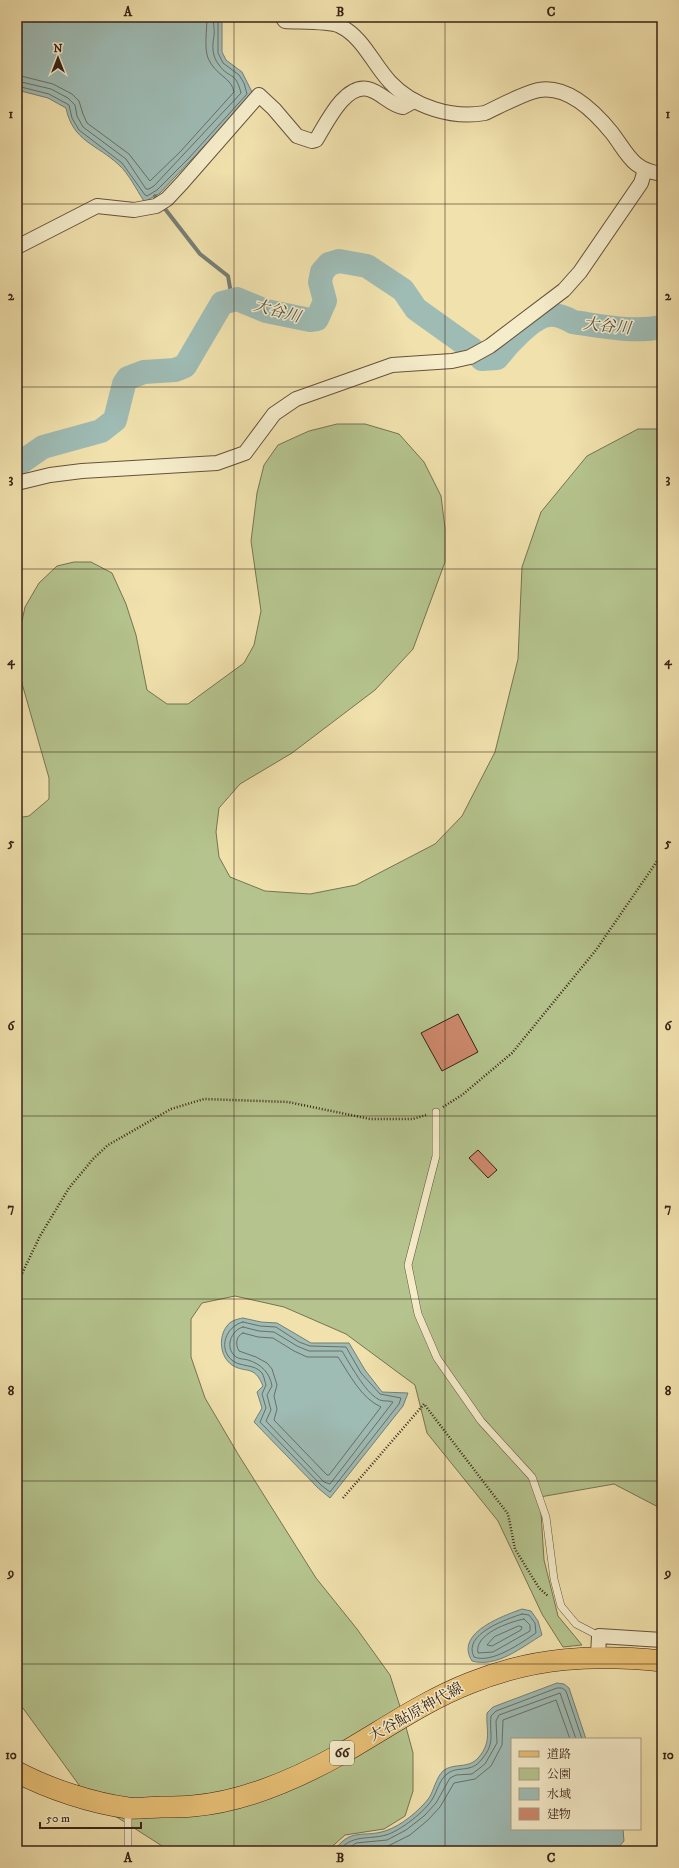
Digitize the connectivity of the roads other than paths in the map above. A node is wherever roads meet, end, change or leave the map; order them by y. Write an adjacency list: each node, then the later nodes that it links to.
1 (282, 17): 2 (street)
2 (414, 101): 3 (street); 5 (street)
3 (645, 170): 4 (street); 6 (street)
4 (662, 174)
5 (17, 247)
6 (17, 483)
7 (436, 1112): 8 (lane)
8 (599, 1636): 9 (street); 10 (street)
9 (662, 1640)
10 (598, 1656): 11 (main road, 大谷鮎原神代線 / 66); 13 (main road, 大谷鮎原神代線 / 66)
11 (662, 1661)
12 (17, 1772): 13 (main road, 大谷鮎原神代線 / 66)
13 (128, 1808): 14 (lane)
14 (128, 1851)

